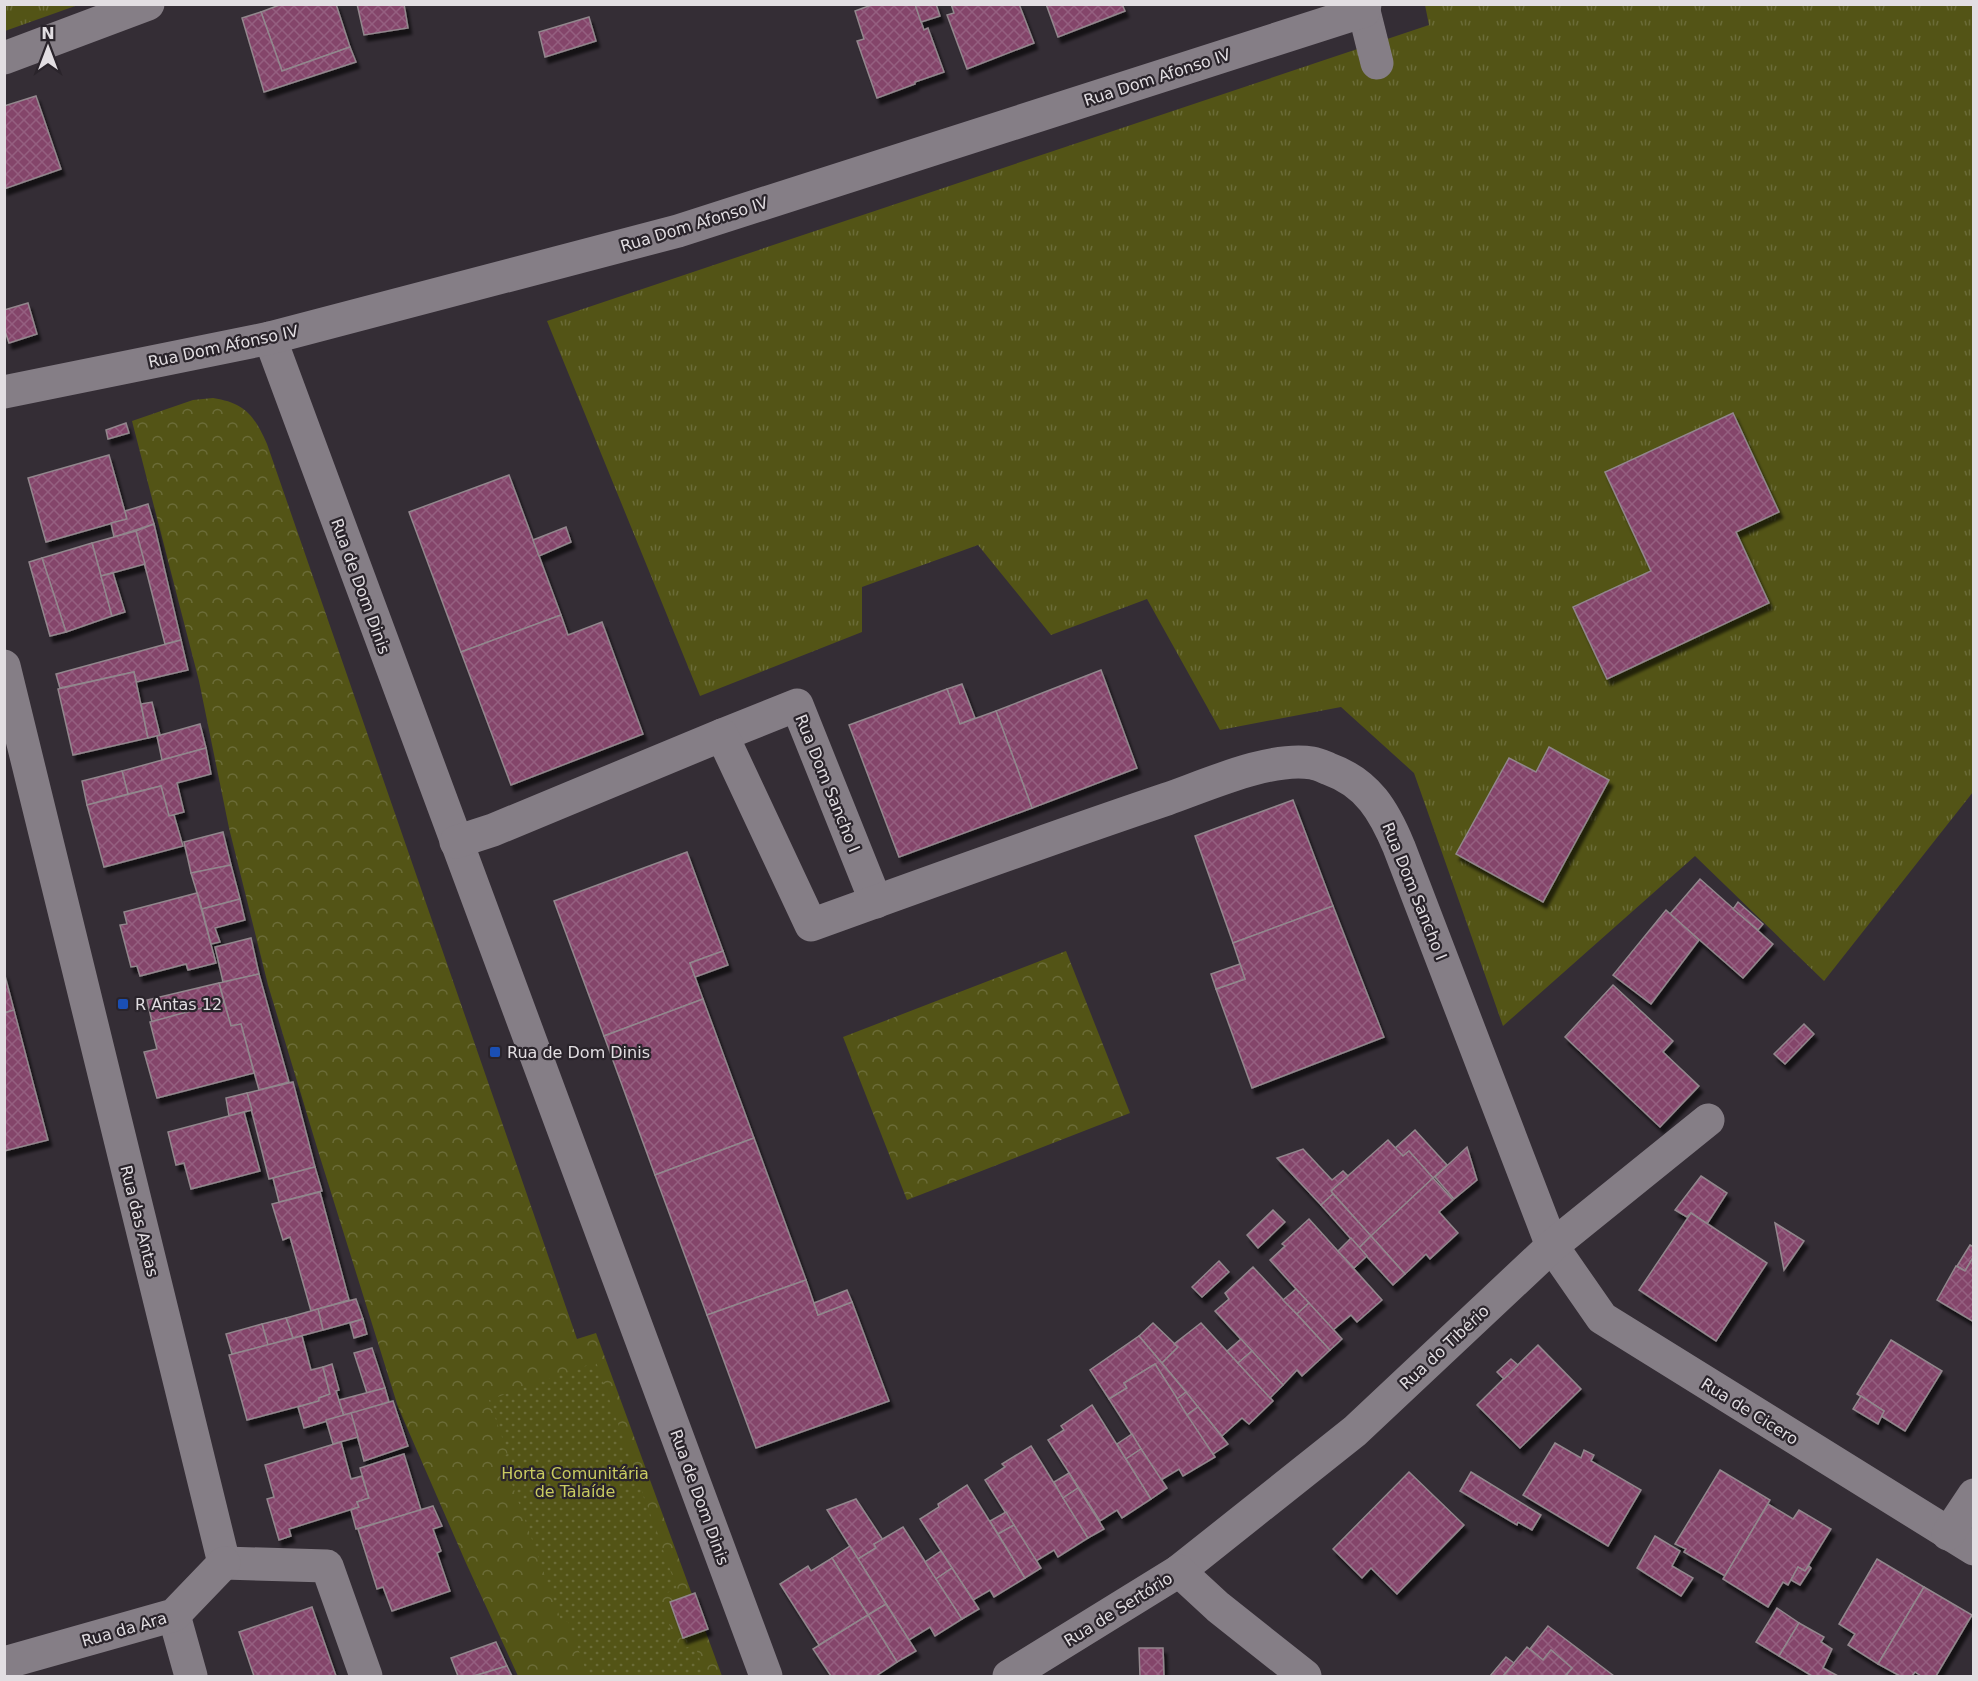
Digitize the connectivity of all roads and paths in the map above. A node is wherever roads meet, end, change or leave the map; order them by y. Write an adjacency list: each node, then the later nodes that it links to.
1 (148, 4): 3 (street)
2 (1364, 8): 4 (street); 5 (street, Rua Dom Afonso IV)
3 (4, 58)
4 (1377, 63)
5 (270, 338): 6 (street, Rua Dom Afonso IV); 9 (street, Rua de Dom Dinis)
6 (4, 392)
7 (4, 666): 15 (street, Rua das Antas)
8 (722, 735): 9 (street, Rua Dom Sancho I); 10 (street, Rua Dom Sancho I); 10 (street, Rua Dom Sancho I)
9 (456, 842): 21 (street, Rua de Dom Dinis)
10 (876, 902): 12 (street, Rua Dom Sancho I)
11 (1708, 1120): 12 (street, Rua do Tibério)
12 (1552, 1246): 14 (street, Rua de Cicero); 16 (street, Rua do Tibério)
13 (1974, 1495): 14 (street)
14 (1961, 1542)
15 (224, 1563): 17 (street, Rua da Ara); 20 (street)
16 (1179, 1571): 22 (street, Rua de Sertório); 23 (street, Rua de Sertório)
17 (174, 1616): 18 (street, Rua da Ara); 19 (street)
18 (4, 1663)
19 (191, 1677)
20 (366, 1677)
21 (766, 1677)
22 (1009, 1677)
23 (1305, 1677)

